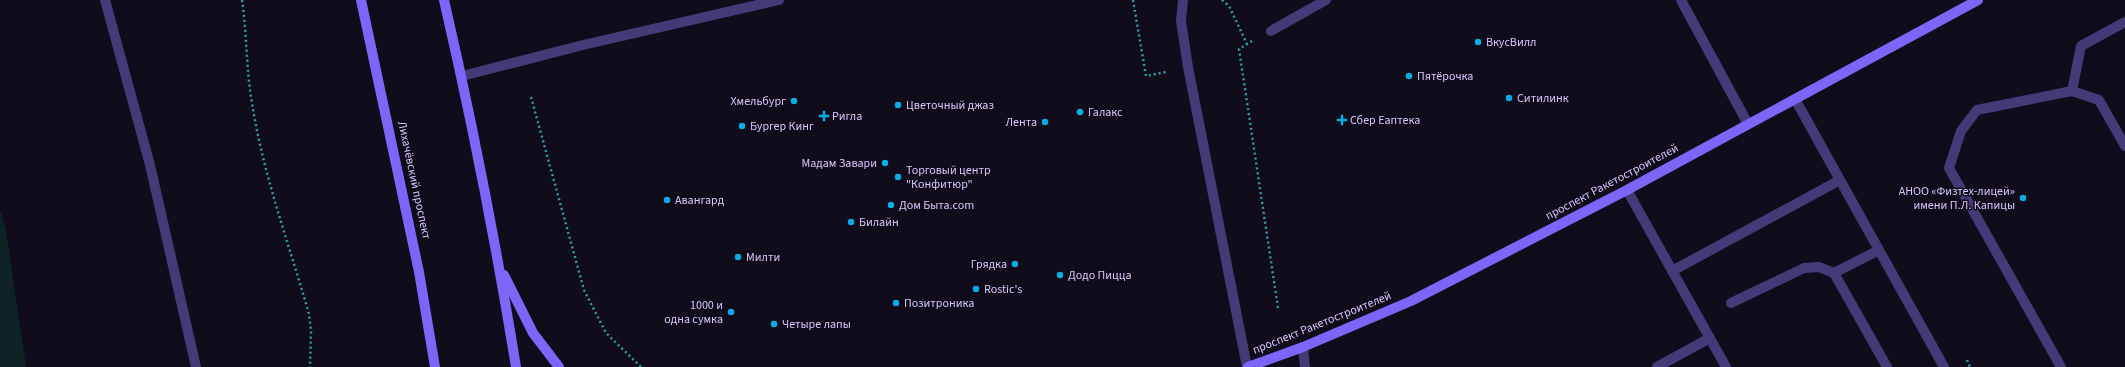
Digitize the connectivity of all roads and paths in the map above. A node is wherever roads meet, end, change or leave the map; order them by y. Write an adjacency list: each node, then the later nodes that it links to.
1 (105, 0): 33 (lane)
2 (242, 0): 34 (path)
3 (361, 0): 35 (main road, Лихачёвский проспект)
4 (444, 0): 17 (main road)
5 (779, 0): 12 (lane)
6 (1133, 0): 16 (path)
7 (1183, 0): 16 (lane)
8 (1222, 0): 15 (path)
9 (1326, 0): 14 (lane)
10 (1681, 0): 21 (lane)
11 (1978, 0): 20 (main road, проспект Ракетостроителей)
12 (767, 1): 17 (lane)
13 (2125, 22): 18 (lane)
14 (1271, 31): 15 (path)
15 (1247, 44): 30 (path)
16 (1188, 67): 39 (lane)
17 (462, 76): 26 (main road)
18 (2072, 91): 22 (lane); 45 (lane)
19 (531, 97): 38 (path)
20 (1795, 99): 21 (main road, проспект Ракетостроителей); 23 (lane)
21 (1748, 124): 24 (main road, проспект Ракетостроителей)
22 (2125, 146)
23 (1840, 180): 25 (lane); 27 (lane)
24 (1627, 190): 27 (lane); 32 (main road, проспект Ракетостроителей)
25 (1879, 250): 28 (lane); 44 (lane)
26 (499, 266): 36 (main road); 37 (main road)
27 (1672, 271): 31 (lane)
28 (1834, 273): 29 (lane); 43 (lane)
29 (1731, 302)
30 (1278, 308)
31 (1710, 338): 41 (lane); 42 (lane)
32 (1303, 347): 39 (main road, проспект Ракетостроителей); 40 (lane)
33 (196, 367)
34 (310, 367)
35 (435, 367)
36 (516, 367)
37 (559, 367)
38 (641, 367)
39 (1247, 367)
40 (1305, 367)
41 (1657, 367)
42 (1726, 367)
43 (1887, 367)
44 (1944, 367)
45 (2061, 367)

